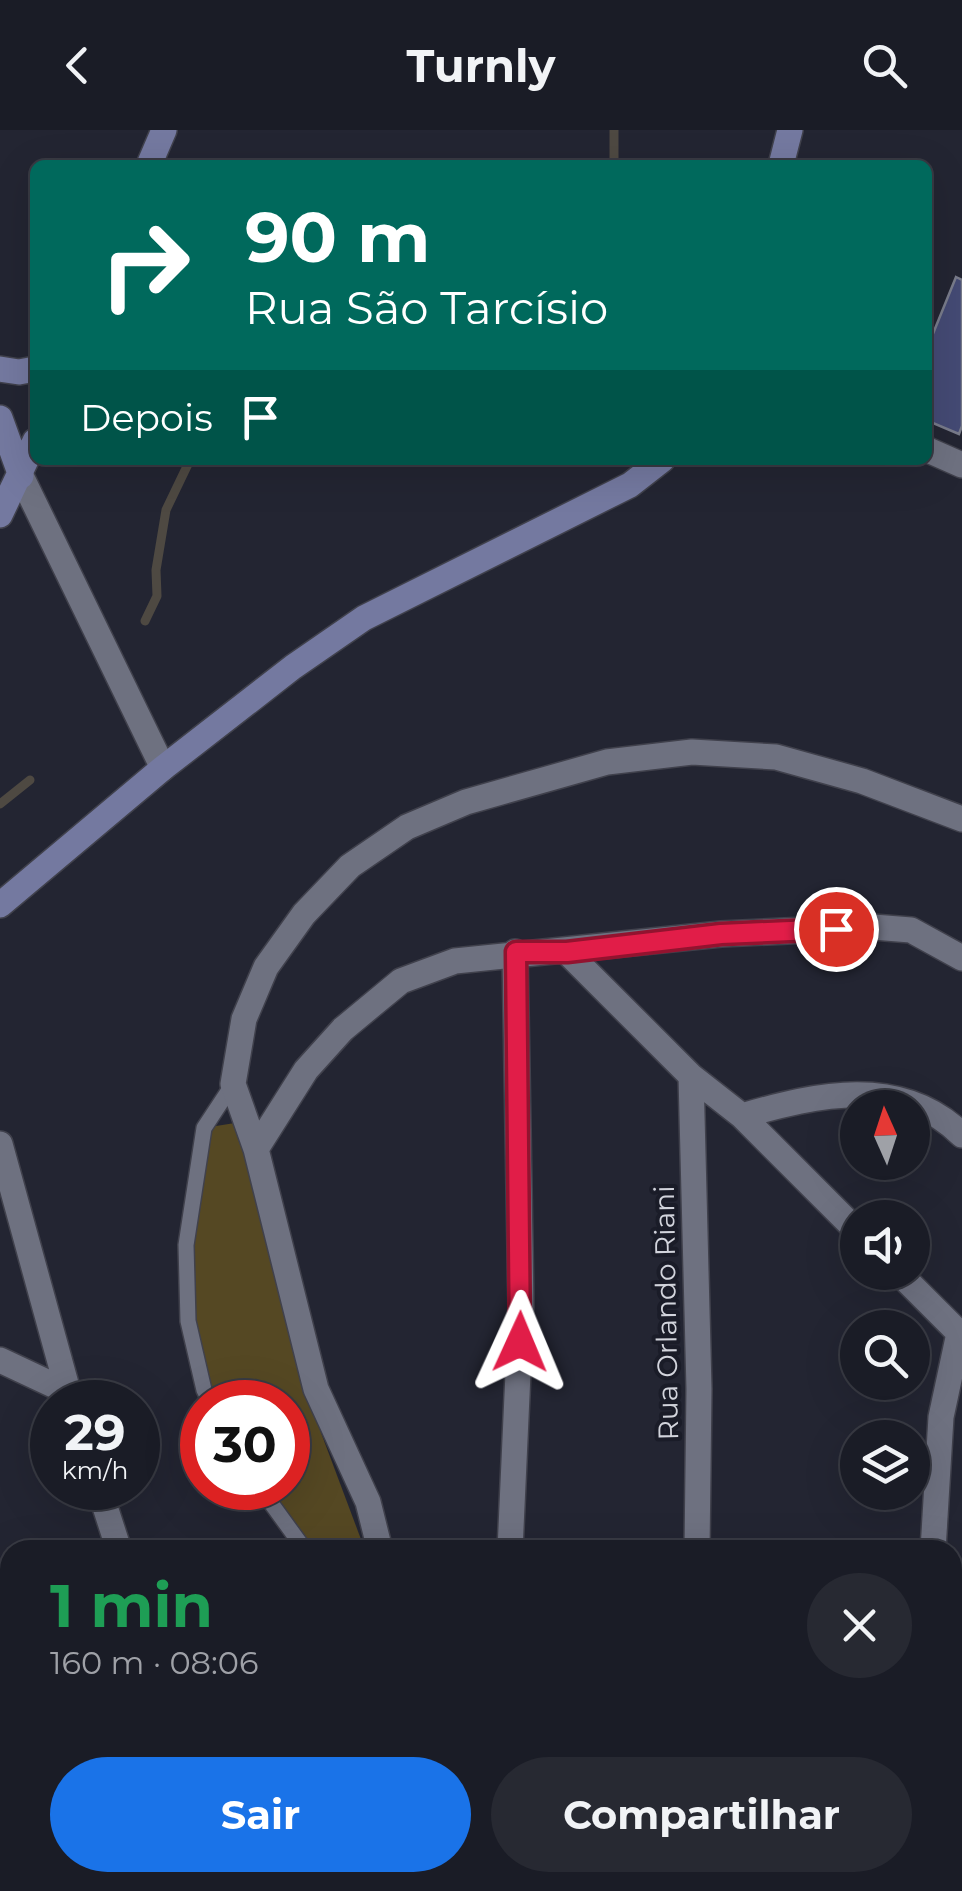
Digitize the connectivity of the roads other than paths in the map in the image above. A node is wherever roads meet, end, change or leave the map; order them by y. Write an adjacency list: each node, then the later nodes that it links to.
1 (164, 130): 3 (main road)
2 (790, 130): 4 (main road)
3 (151, 160)
4 (783, 160)
5 (0, 368): 6 (main road)
6 (30, 370)
7 (0, 418): 12 (main road)
8 (932, 452): 11 (street)
9 (30, 454): 12 (main road)
10 (656, 465): 14 (main road)
11 (962, 465)
12 (21, 476): 13 (main road); 14 (street)
13 (0, 515)
14 (163, 768): 16 (main road)
15 (962, 819): 21 (street)
16 (0, 905)
17 (516, 952): 18 (street); 25 (street); 40 (street)
18 (567, 952): 19 (street); 20 (street)
19 (962, 958)
20 (691, 1076): 22 (street); 41 (street, Rua Orlando Riani)
21 (233, 1084): 25 (street); 32 (lane)
22 (742, 1116): 23 (street); 26 (street)
23 (962, 1135)
24 (0, 1144): 31 (street)
25 (256, 1149): 33 (street)
26 (840, 1214)
27 (916, 1290): 28 (street)
28 (960, 1335): 42 (street)
29 (0, 1360): 30 (street)
30 (38, 1380)
31 (65, 1380)
32 (202, 1380)
33 (368, 1502): 38 (street); 39 (street)
34 (105, 1510): 36 (street)
35 (276, 1510): 37 (lane)
36 (116, 1540)
37 (298, 1540)
38 (378, 1540)
39 (389, 1540)
40 (510, 1540)
41 (697, 1540)
42 (934, 1540)

